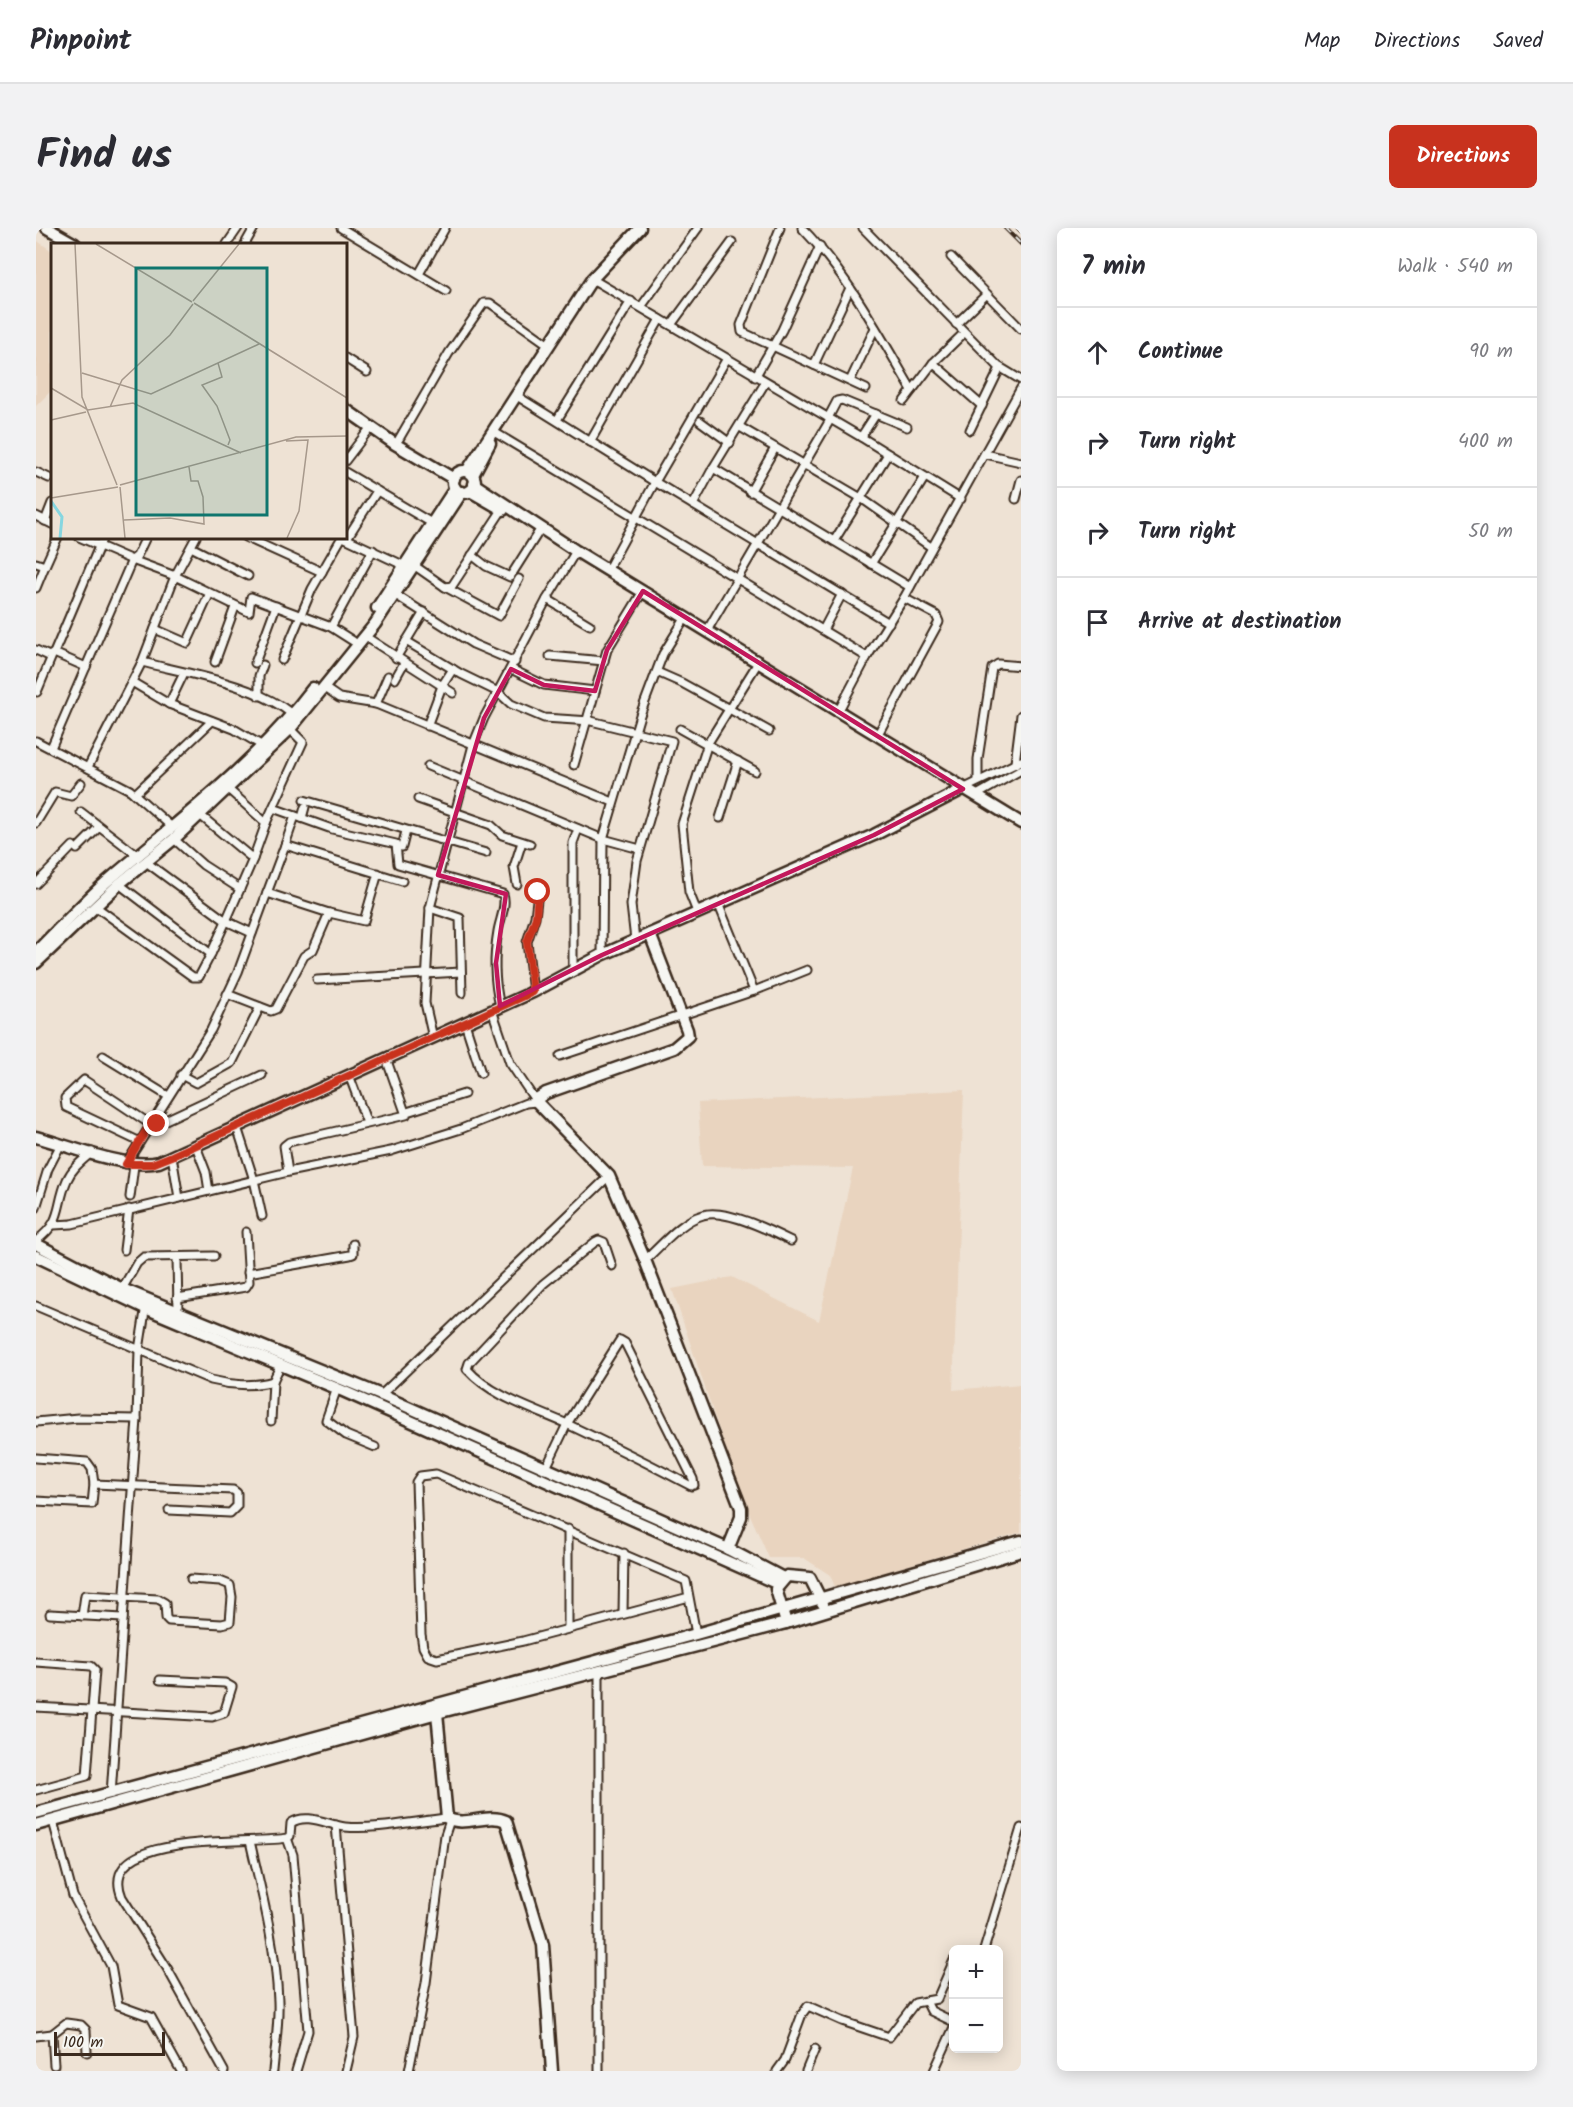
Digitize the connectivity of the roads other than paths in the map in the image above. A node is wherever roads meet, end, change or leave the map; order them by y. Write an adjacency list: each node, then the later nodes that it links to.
1 (47, 228): 12 (street)
2 (238, 228): 13 (street)
3 (254, 228): 14 (street)
4 (341, 228): 11 (street)
5 (445, 228): 18 (street)
6 (640, 228): 19 (street)
7 (698, 228): 24 (street)
8 (780, 228): 32 (street)
9 (802, 228): 16 (street)
10 (862, 228): 26 (street)
11 (353, 231): 18 (street)
12 (73, 243)
13 (228, 243)
14 (246, 243)
15 (732, 243): 27 (street)
16 (820, 246): 20 (street); 32 (street)
17 (951, 257): 22 (street)
18 (419, 274): 21 (street)
19 (592, 279): 23 (street); 31 (street)
20 (850, 288): 28 (street); 36 (street)
21 (446, 291)
22 (987, 294): 26 (street); 29 (street)
23 (632, 301): 24 (street); 52 (street)
24 (641, 307): 25 (street)
25 (660, 319): 27 (street); 61 (street)
26 (956, 324): 30 (street)
27 (671, 325): 34 (street)
28 (875, 328): 41 (street); 45 (street)
29 (1021, 329)
30 (964, 333): 35 (street); 37 (street)
31 (549, 345): 46 (street); 60 (street)
32 (773, 346): 36 (street); 39 (street)
33 (346, 359): 38 (street)
34 (726, 360): 39 (street); 76 (street)
35 (933, 363): 45 (street); 48 (street)
36 (814, 365): 41 (street)
37 (1000, 368): 40 (street); 48 (street)
38 (368, 372)
39 (755, 377): 42 (street)
40 (1021, 380)
41 (850, 381): 44 (street)
42 (765, 383): 51 (street); 56 (street)
43 (1021, 387): 65 (street)
44 (866, 388)
45 (912, 390): 47 (street)
46 (517, 396): 52 (street); 58 (street)
47 (904, 401)
48 (982, 406): 57 (street)
49 (346, 410): 55 (street)
50 (876, 414): 51 (street); 54 (street); 59 (street)
51 (829, 419): 59 (street); 68 (street)
52 (557, 420): 61 (street)
53 (700, 422): 62 (street)
54 (907, 426)
55 (371, 427): 60 (street); 66 (street); 75 (street)
56 (740, 427): 62 (street); 63 (street)
57 (970, 430)
58 (494, 432): 75 (street); 86 (street)
59 (861, 437): 64 (street)
60 (399, 439): 75 (street)
61 (590, 442): 76 (street)
62 (730, 443): 69 (street)
63 (776, 448): 68 (street); 78 (street)
64 (888, 454): 73 (street); 79 (street)
65 (986, 454): 67 (street); 81 (street)
66 (346, 460)
67 (1021, 462)
68 (804, 464): 79 (street); 83 (street)
69 (713, 468): 78 (street); 82 (street)
70 (36, 472): 72 (street)
71 (346, 473): 77 (street)
72 (51, 476)
73 (925, 477): 81 (street); 88 (street)
74 (1021, 480): 80 (street)
75 (464, 482): 84 (street); 89 (street); 90 (street)
76 (655, 482): 82 (street); 86 (street)
77 (377, 492): 89 (street); 91 (street)
78 (750, 492): 83 (street)
79 (861, 498): 88 (street); 100 (street)
80 (1016, 499)
81 (961, 500): 104 (street)
82 (693, 505): 101 (street)
83 (778, 508): 100 (street); 101 (street)
84 (502, 510): 90 (street); 107 (street)
85 (36, 516): 87 (street)
86 (636, 517): 113 (street); 117 (street)
87 (49, 522)
88 (895, 522): 104 (street); 110 (street)
89 (436, 526): 112 (street)
90 (541, 528): 106 (street); 107 (street)
91 (346, 534)
92 (58, 538): 111 (street)
93 (82, 538): 102 (street)
94 (102, 538): 102 (street)
95 (146, 538): 108 (street)
96 (196, 538): 103 (street)
97 (247, 538): 114 (street)
98 (343, 538): 114 (street)
99 (346, 538): 105 (street)
100 (834, 541): 110 (street)
101 (757, 543): 117 (street); 124 (street)
102 (98, 546): 108 (street); 143 (street)
103 (191, 547): 115 (street); 116 (street)
104 (931, 547): 120 (street)
105 (373, 550): 112 (street); 135 (street)
106 (576, 551): 113 (street); 127 (street)
107 (472, 555): 119 (street)
108 (132, 561): 115 (street); 155 (street)
109 (36, 563): 111 (street)
110 (871, 564): 120 (street)
111 (45, 566): 121 (street)
112 (410, 566): 119 (street); 123 (street)
113 (608, 569): 122 (street)
114 (322, 572): 131 (street)
115 (175, 576): 125 (street); 136 (street)
116 (248, 576)
117 (736, 578): 137 (street); 138 (street)
118 (519, 579): 119 (street)
119 (445, 587)
120 (910, 587): 126 (street)
121 (36, 588)
122 (643, 591): 132 (street); 148 (street)
123 (392, 592): 130 (street); 139 (street); 140 (street)
124 (842, 594): 133 (street); 138 (street)
125 (209, 595): 129 (street); 136 (street)
126 (904, 598): 133 (street); 180 (street)
127 (547, 599): 134 (street); 153 (street)
128 (276, 606): 129 (street); 131 (street); 166 (street)
129 (235, 607): 151 (street)
130 (424, 612): 141 (street); 153 (street)
131 (301, 616): 135 (street); 147 (street)
132 (686, 617): 137 (street); 157 (street)
133 (889, 622): 145 (street)
134 (590, 625)
135 (331, 627): 140 (street)
136 (155, 629): 150 (street)
137 (708, 629): 149 (street)
138 (823, 630): 145 (street)
139 (366, 637): 146 (street); 161 (street)
140 (353, 641): 171 (street)
141 (406, 641): 146 (street); 156 (street)
142 (36, 650): 143 (street)
143 (53, 655): 155 (street); 163 (street)
144 (550, 656): 148 (street)
145 (867, 657): 170 (street)
146 (396, 658): 152 (street)
147 (282, 660)
148 (604, 661): 162 (street)
149 (759, 661): 169 (street); 170 (street)
150 (142, 662): 158 (street); 159 (street)
151 (215, 662)
152 (404, 663): 160 (street); 168 (street)
153 (513, 665): 162 (street); 164 (street)
154 (1021, 666): 194 (street)
155 (86, 667): 185 (street)
156 (453, 669): 160 (street); 164 (street)
157 (657, 672): 169 (street); 178 (street)
158 (184, 673): 166 (street); 167 (street)
159 (132, 682): 167 (street); 190 (street)
160 (442, 686): 165 (street); 175 (street)
161 (323, 687): 168 (street); 176 (street)
162 (595, 691): 174 (street)
163 (37, 692)
164 (498, 692): 174 (street); 184 (street)
165 (453, 693)
166 (259, 696): 171 (street)
167 (169, 704): 173 (street)
168 (376, 704): 175 (street)
169 (728, 708): 179 (street); 182 (street)
170 (839, 710): 180 (street)
171 (292, 714): 183 (street)
172 (1021, 715): 187 (street)
173 (212, 721): 183 (street); 198 (street)
174 (586, 721): 178 (street); 188 (street)
175 (427, 726): 184 (street)
176 (290, 729): 196 (street); 202 (street)
177 (680, 729): 182 (street)
178 (637, 731): 201 (street); 219 (street)
179 (769, 731)
180 (878, 734): 197 (street)
181 (36, 741): 185 (street)
182 (708, 743): 186 (street); 235 (street)
183 (261, 745): 214 (street)
184 (473, 745): 193 (street); 201 (street)
185 (51, 748): 190 (street)
186 (738, 761): 192 (street); 207 (street)
187 (1018, 762): 194 (street)
188 (574, 765)
189 (428, 766): 193 (street)
190 (88, 767): 198 (street)
191 (1021, 770): 199 (street)
192 (755, 771)
193 (463, 780): 204 (street); 212 (street)
194 (978, 780): 197 (street)
195 (81, 783): 208 (street)
196 (228, 789): 205 (street); 209 (street)
197 (963, 789): 199 (street); 232 (street)
198 (135, 794): 214 (street)
199 (975, 796): 210 (street)
200 (418, 799): 204 (street)
201 (613, 802): 215 (street)
202 (273, 808): 206 (street); 209 (street)
203 (81, 812): 211 (street)
204 (455, 813): 216 (street); 228 (street)
205 (200, 815): 214 (street); 222 (street)
206 (298, 817): 213 (street); 217 (street); 224 (street)
207 (720, 818)
208 (36, 823)
209 (266, 823): 222 (street)
210 (1021, 823)
211 (99, 827): 221 (street); 226 (street)
212 (578, 829): 215 (street); 244 (street)
213 (406, 831): 216 (street); 218 (street)
214 (174, 833): 221 (street); 229 (street)
215 (603, 839): 219 (street); 242 (street)
216 (447, 843): 220 (street); 224 (street)
217 (285, 845): 223 (street); 230 (street)
218 (402, 847)
219 (640, 849): 240 (street)
220 (486, 853)
221 (142, 859): 227 (street); 237 (street); 243 (street)
222 (253, 859): 229 (street)
223 (378, 873): 225 (street); 236 (street)
224 (438, 875): 234 (street); 254 (street)
225 (402, 881)
226 (36, 884)
227 (119, 884): 233 (street); 241 (street)
228 (516, 884)
229 (240, 889): 237 (street)
230 (267, 892): 236 (street); 238 (street)
231 (538, 892): 250 (street)
232 (718, 903): 235 (street); 249 (street)
233 (95, 906): 241 (street); 243 (street)
234 (430, 908): 246 (street); 247 (street)
235 (697, 912): 239 (street)
236 (329, 913): 253 (street)
237 (226, 921): 238 (street); 241 (street)
238 (252, 933): 252 (street)
239 (650, 934): 240 (street); 255 (street)
240 (635, 940): 242 (street)
241 (211, 954)
242 (602, 955): 244 (street)
243 (37, 958)
244 (573, 970): 250 (street)
245 (807, 970): 249 (street)
246 (461, 972): 247 (street); 251 (street)
247 (426, 974): 248 (street); 257 (street)
248 (317, 980)
249 (754, 991): 255 (street)
250 (533, 992): 254 (street)
251 (462, 993)
252 (227, 994): 253 (street); 262 (street)
253 (260, 1007): 262 (street)
254 (496, 1008): 256 (street); 267 (street)
255 (679, 1015): 259 (street); 267 (street)
256 (465, 1023): 257 (street); 261 (street)
257 (433, 1038): 260 (street)
258 (103, 1056): 266 (street)
259 (560, 1056)
260 (386, 1058): 264 (street); 268 (street)
261 (481, 1072)
262 (181, 1075): 266 (street)
263 (262, 1075): 270 (street)
264 (349, 1075): 269 (street); 271 (street)
265 (464, 1094): 268 (street)
266 (168, 1096): 270 (street)
267 (536, 1101): 279 (street); 280 (street)
268 (407, 1112): 269 (street)
269 (367, 1123): 279 (street)
270 (150, 1124): 273 (street); 273 (street)
271 (237, 1127): 275 (street); 281 (street)
272 (36, 1137): 274 (street)
273 (138, 1141): 278 (street)
274 (61, 1144): 276 (street); 285 (street)
275 (196, 1146): 277 (street); 282 (street)
276 (92, 1152): 278 (street); 288 (street)
277 (172, 1156): 278 (street); 284 (street)
278 (130, 1164): 283 (street)
279 (288, 1172): 281 (street)
280 (609, 1176): 297 (street); 309 (street)
281 (254, 1180): 282 (street); 287 (street)
282 (209, 1191): 284 (street)
283 (130, 1197)
284 (179, 1198): 286 (street)
285 (36, 1208)
286 (129, 1209): 288 (street); 293 (street)
287 (262, 1216)
288 (54, 1225): 291 (street)
289 (246, 1232): 299 (street)
290 (791, 1241): 297 (street)
291 (36, 1243): 300 (street)
292 (353, 1244): 299 (street)
293 (124, 1250)
294 (36, 1256): 302 (street)
295 (214, 1256): 296 (street)
296 (177, 1258): 300 (street); 301 (street)
297 (645, 1260): 323 (street)
298 (612, 1266): 313 (street)
299 (248, 1273): 301 (street)
300 (122, 1288): 302 (street)
301 (177, 1298): 304 (street)
302 (146, 1303): 304 (street); 305 (street); 306 (street)
303 (36, 1306): 305 (street)
304 (178, 1311): 309 (street)
305 (140, 1350): 307 (street); 310 (street)
306 (281, 1364): 307 (street); 308 (street)
307 (273, 1380): 311 (street)
308 (337, 1388): 314 (street); 327 (street)
309 (381, 1395): 316 (street)
310 (137, 1419): 312 (street); 318 (street)
311 (272, 1421)
312 (36, 1422)
313 (567, 1424): 313 (street); 316 (street)
314 (375, 1447)
315 (36, 1458): 317 (street)
316 (545, 1470): 323 (street)
317 (94, 1484): 318 (street); 319 (street)
318 (133, 1486): 320 (street); 328 (street)
319 (36, 1501)
320 (169, 1510)
321 (568, 1529): 325 (street); 338 (street); 338 (street)
322 (1021, 1541): 330 (street)
323 (728, 1550): 327 (street)
324 (1021, 1551): 332 (street)
325 (624, 1553): 329 (street); 333 (street)
326 (191, 1579): 328 (street)
327 (781, 1581): 330 (street); 331 (street)
328 (125, 1596): 335 (street); 336 (street)
329 (689, 1597): 333 (street); 339 (street)
330 (821, 1598): 331 (street); 332 (street)
331 (781, 1609): 337 (street); 339 (street)
332 (826, 1610): 337 (street)
333 (623, 1613): 338 (street)
334 (50, 1614): 335 (street)
335 (82, 1616): 336 (street)
336 (123, 1618): 345 (street)
337 (786, 1623): 341 (street)
338 (568, 1628)
339 (696, 1634): 348 (street)
340 (36, 1662): 344 (street)
341 (599, 1673): 346 (street); 374 (street)
342 (160, 1680): 345 (street)
343 (36, 1707): 344 (street)
344 (92, 1712): 345 (street); 347 (street)
345 (117, 1713): 348 (street)
346 (437, 1713): 348 (street); 350 (street)
347 (36, 1790)
348 (111, 1797): 349 (street); 351 (street)
349 (36, 1813)
350 (448, 1819): 352 (street); 372 (street); 373 (street)
351 (53, 1821): 353 (street); 367 (street)
352 (336, 1825): 355 (street); 371 (street)
353 (36, 1826)
354 (1021, 1828): 357 (street)
355 (287, 1838): 356 (street); 370 (street)
356 (250, 1841): 368 (street); 369 (street)
357 (986, 1945)
358 (949, 1978): 359 (street)
359 (926, 2001): 360 (street); 375 (street)
360 (949, 2020)
361 (52, 2034): 362 (street); 365 (street); 366 (street)
362 (36, 2036)
363 (949, 2038): 377 (street)
364 (814, 2049): 376 (street)
365 (87, 2052)
366 (54, 2065)
367 (181, 2071)
368 (224, 2071)
369 (273, 2071)
370 (296, 2071)
371 (346, 2071)
372 (409, 2071)
373 (552, 2071)
374 (599, 2071)
375 (777, 2071)
376 (806, 2071)
377 (934, 2071)

